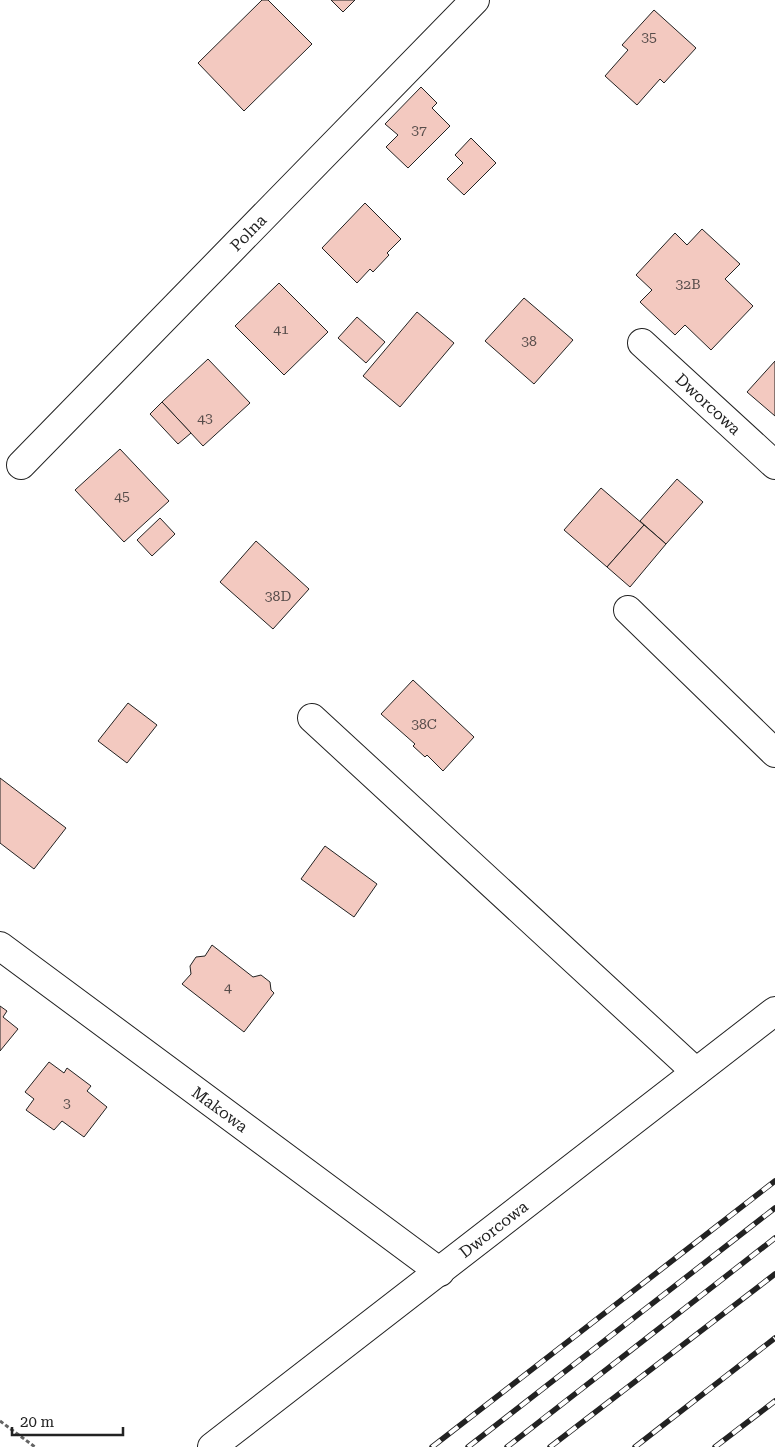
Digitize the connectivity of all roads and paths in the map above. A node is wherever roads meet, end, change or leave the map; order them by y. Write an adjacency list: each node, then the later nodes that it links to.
1 (475, 0): 3 (street, Polna)
2 (642, 343): 4 (street, Dworcowa)
3 (21, 465)
4 (775, 465)
5 (628, 610): 7 (street)
6 (312, 718): 10 (street)
7 (775, 753)
8 (0, 946): 11 (street, Makowa)
9 (775, 1011): 10 (street, Dworcowa)
10 (696, 1072): 11 (street, Dworcowa)
11 (440, 1272): 14 (street, Dworcowa)
12 (0, 1421): 13 (path)
13 (35, 1447)
14 (212, 1447)

